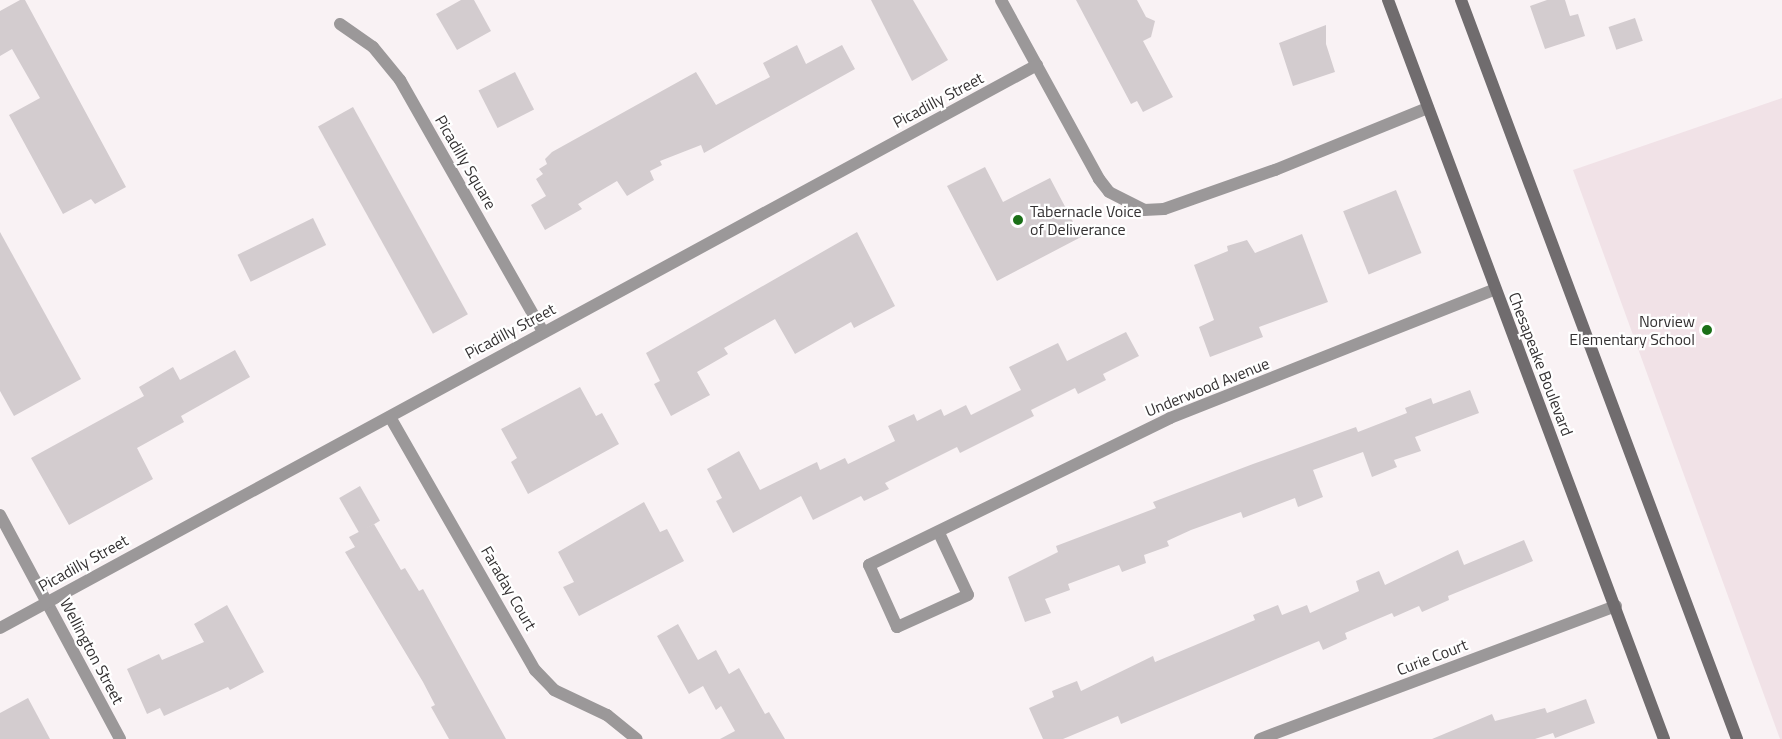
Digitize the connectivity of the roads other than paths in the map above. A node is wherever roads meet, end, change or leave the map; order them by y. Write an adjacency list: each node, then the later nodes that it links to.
1 (1001, 0): 5 (street)
2 (1388, 0): 6 (main road, Chesapeake Boulevard)
3 (1461, 0): 19 (main road)
4 (340, 24): 8 (street, Picadilly Square)
5 (1037, 65): 6 (street); 8 (street, Picadilly Street)
6 (1428, 108): 7 (main road, Chesapeake Boulevard)
7 (1495, 289): 11 (street, Underwood Avenue); 13 (main road, Chesapeake Boulevard)
8 (543, 332): 9 (street, Picadilly Street)
9 (390, 417): 12 (street, Picadilly Street); 16 (street, Faraday Court)
10 (0, 515): 12 (street, Wellington Street)
11 (939, 533): 11 (street, Underwood Avenue)
12 (47, 602): 14 (street, Picadilly Street); 15 (street, Wellington Street)
13 (1616, 606): 17 (street, Curie Court); 18 (main road, Chesapeake Boulevard)
14 (0, 628)
15 (120, 739)
16 (637, 739)
17 (1260, 739)
18 (1664, 739)
19 (1737, 739)

